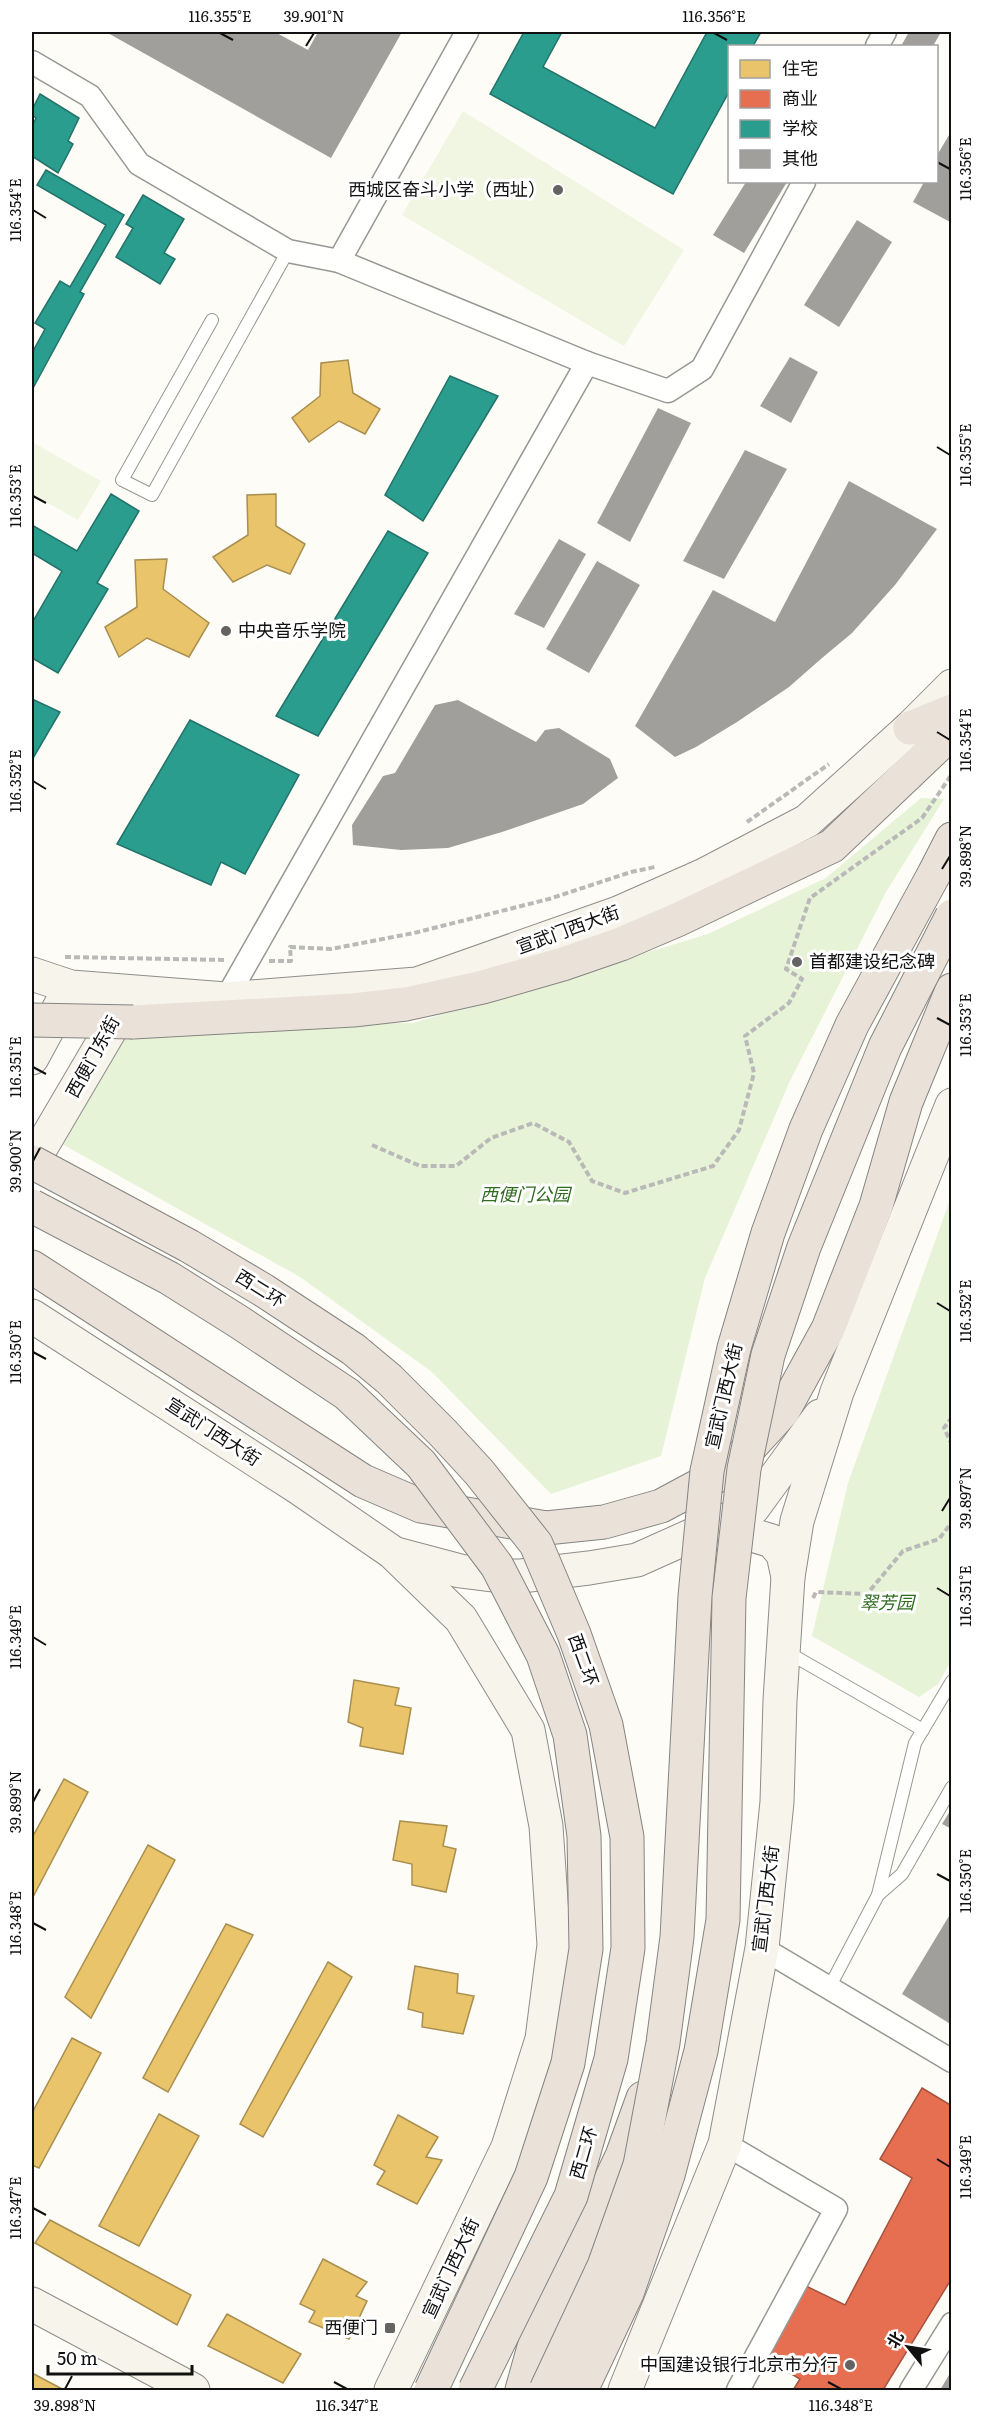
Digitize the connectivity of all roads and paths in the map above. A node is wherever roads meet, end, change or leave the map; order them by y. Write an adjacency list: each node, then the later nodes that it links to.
1 (467, 32): 5 (street)
2 (32, 62): 4 (street)
3 (803, 183): 7 (street)
4 (288, 251): 5 (street); 6 (lane)
5 (339, 261): 7 (street)
6 (212, 320)
7 (587, 363): 18 (street)
8 (951, 686): 10 (street, 宣武门西大街)
9 (951, 711): 10 (highway)
10 (910, 728): 23 (street, 宣武门西大街)
11 (951, 732): 24 (highway, bridge)
12 (832, 762): 14 (path)
13 (951, 774): 28 (path)
14 (739, 827)
15 (951, 839): 46 (highway, 宣武门西大街, bridge)
16 (665, 865): 18 (path)
17 (951, 916): 58 (highway, 宣武门西大街, bridge)
18 (248, 960): 19 (path); 23 (street)
19 (67, 972): 20 (street, 宣武门西大街); 21 (street, 宣武门西大街); 25 (street)
20 (32, 974)
21 (117, 990): 23 (street, 宣武门西大街); 27 (street, 西便门东街); 29 (street, 西便门东街)
22 (951, 990): 31 (highway)
23 (226, 999)
24 (32, 1020)
25 (32, 1058)
26 (951, 1105): 33 (street, 宣武门西大街)
27 (32, 1120)
28 (372, 1145)
29 (32, 1163): 55 (highway, 西二环, bridge)
30 (32, 1206): 54 (highway, 西二环, bridge)
31 (32, 1267)
32 (32, 1316): 37 (street, 宣武门西大街)
33 (837, 1392): 36 (street, 宣武门西大街); 38 (street, 宣武门西大街)
34 (951, 1418): 35 (path)
35 (951, 1445)
36 (716, 1524): 37 (street, 宣武门西大街); 38 (street)
37 (392, 1552): 53 (street, 宣武门西大街)
38 (788, 1577): 39 (street, 宣武门西大街)
39 (783, 1650): 41 (lane); 44 (street, 宣武门西大街)
40 (951, 1681): 41 (lane)
41 (923, 1730): 43 (lane)
42 (951, 1787): 43 (lane)
43 (878, 1895): 45 (lane)
44 (762, 1947): 45 (street); 48 (street, 宣武门西大街)
45 (829, 1988): 47 (street)
46 (663, 2043): 56 (highway, 宣武门西大街, bridge); 57 (highway, 宣武门西大街, bridge)
47 (951, 2061)
48 (725, 2144): 59 (street, 宣武门西大街); 60 (street)
49 (32, 2304): 52 (street)
50 (951, 2324): 51 (street)
51 (914, 2390)
52 (193, 2391)
53 (391, 2391)
54 (431, 2391)
55 (475, 2391)
56 (522, 2391)
57 (546, 2391)
58 (581, 2391)
59 (625, 2391)
60 (738, 2391)

